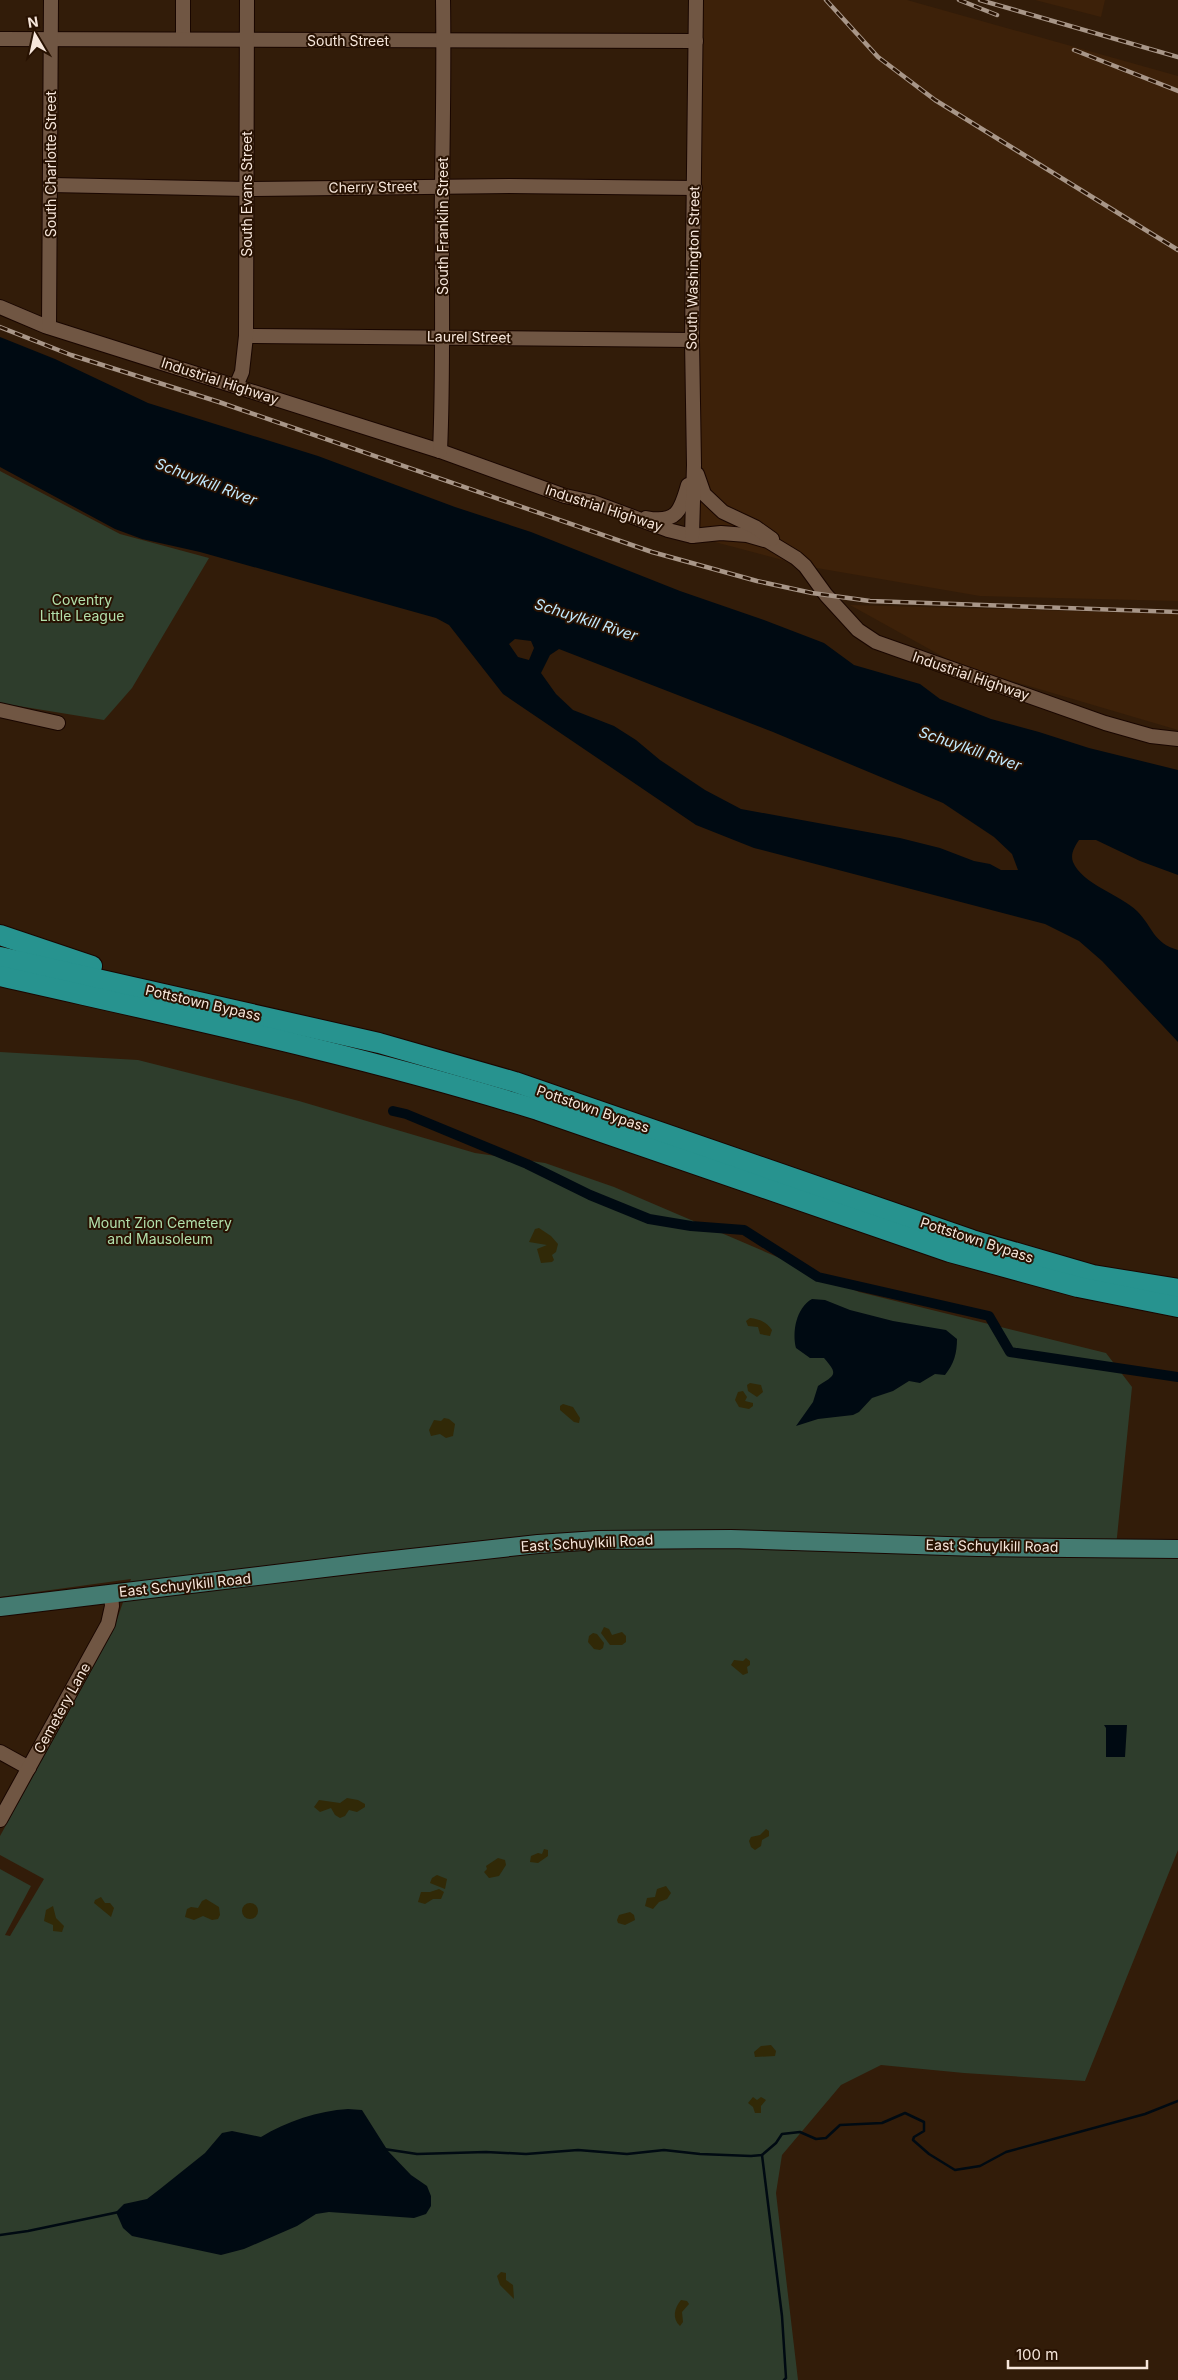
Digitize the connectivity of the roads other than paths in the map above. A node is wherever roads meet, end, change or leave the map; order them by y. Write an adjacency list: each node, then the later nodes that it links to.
1 (51, 0): 8 (street, South Charlotte Street)
2 (183, 0): 7 (street)
3 (247, 0): 9 (street, South Evans Street)
4 (443, 0): 10 (street, South Franklin Street)
5 (696, 0): 11 (street, South Washington Street)
6 (0, 38): 8 (street, South Street)
7 (183, 38): 8 (street, South Street); 9 (street, South Street)
8 (51, 39): 12 (street, South Charlotte Street)
9 (247, 41): 10 (street, South Street); 15 (street, South Evans Street)
10 (444, 41): 11 (street, South Street); 13 (street, South Franklin Street)
11 (696, 41): 14 (street, South Washington Street)
12 (51, 185): 15 (street, Cherry Street); 17 (street, South Charlotte Street)
13 (442, 186): 14 (street, Cherry Street); 15 (street, Cherry Street); 19 (street, South Franklin Street)
14 (695, 188): 20 (street, South Washington Street)
15 (247, 189): 18 (street, South Evans Street)
16 (0, 307): 17 (street, Industrial Highway)
17 (50, 327): 21 (street, Industrial Highway)
18 (246, 336): 19 (street, Laurel Street); 21 (street, South Evans Street)
19 (442, 337): 20 (street, Laurel Street); 22 (street, South Franklin Street)
20 (692, 340): 23 (street, South Washington Street)
21 (236, 386): 22 (street, Industrial Highway)
22 (440, 451): 24 (street, Industrial Highway)
23 (694, 465): 24 (street); 25 (street, South Washington Street); 26 (street)
24 (624, 514): 25 (street, Industrial Highway)
25 (692, 536): 26 (street, Industrial Highway)
26 (796, 558): 29 (street, Industrial Highway)
27 (0, 710): 28 (street)
28 (58, 723)
29 (1178, 739)
30 (0, 934): 33 (highway)
31 (0, 957): 33 (highway, Pottstown Bypass)
32 (0, 976): 35 (highway, Pottstown Bypass)
33 (156, 992): 34 (highway, Pottstown Bypass)
34 (1178, 1289)
35 (1178, 1307)
36 (1178, 1549): 37 (main road, East Schuylkill Road)
37 (112, 1593): 38 (main road, East Schuylkill Road); 40 (street, Cemetery Lane)
38 (0, 1607)
39 (0, 1752): 40 (street)
40 (28, 1768): 41 (street, Cemetery Lane)
41 (0, 1820)

